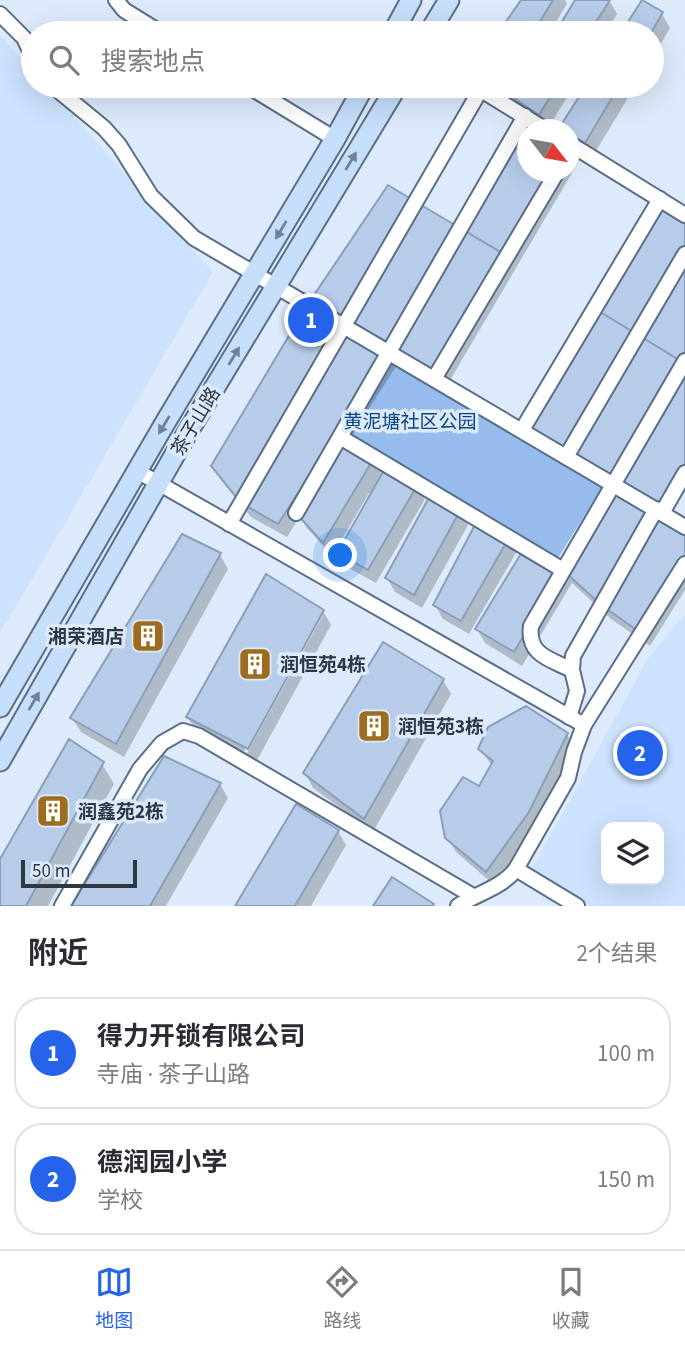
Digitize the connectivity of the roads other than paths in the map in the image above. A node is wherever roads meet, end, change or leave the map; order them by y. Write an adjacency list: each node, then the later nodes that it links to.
1 (116, 0): 5 (street)
2 (411, 0): 6 (main road)
3 (449, 0): 7 (main road)
4 (0, 14): 8 (street)
5 (142, 21)
6 (400, 21)
7 (436, 21)
8 (21, 35)
9 (68, 98): 23 (street)
10 (268, 98): 17 (street)
11 (357, 98): 17 (main road, 茶子山路)
12 (390, 98): 24 (main road, 茶子山路, one-way to 12)
13 (472, 98): 25 (street)
14 (494, 98): 15 (street)
15 (524, 116): 16 (street); 26 (street)
16 (529, 119)
17 (335, 139): 23 (main road, 茶子山路, one-way to 23)
18 (580, 152): 20 (street)
19 (551, 182): 28 (street)
20 (660, 200): 21 (street); 29 (street)
21 (685, 215)
22 (685, 254): 31 (street)
23 (255, 273): 24 (street); 32 (main road, 茶子山路, one-way to 32)
24 (276, 286): 25 (street); 34 (main road, 茶子山路, one-way to 24)
25 (344, 326): 26 (street); 38 (street)
26 (389, 352): 28 (street); 30 (street)
27 (685, 361): 35 (street)
28 (434, 379): 29 (street)
29 (522, 430): 31 (street)
30 (340, 437): 37 (street); 41 (street)
31 (566, 457): 35 (street)
32 (137, 471): 34 (street); 43 (main road, 茶子山路)
33 (685, 473): 36 (street)
34 (158, 483): 38 (street); 46 (main road, 茶子山路, one-way to 34)
35 (614, 484): 36 (street); 41 (street)
36 (659, 511): 39 (street); 42 (street)
37 (296, 513)
38 (229, 524): 44 (street)
39 (685, 527)
40 (685, 564): 45 (street)
41 (563, 570): 42 (street)
42 (572, 670): 44 (street)
43 (0, 707)
44 (569, 717): 45 (street)
45 (584, 725): 47 (street)
46 (0, 761)
47 (516, 869): 48 (street); 51 (street)
48 (473, 896): 49 (street); 50 (street)
49 (62, 906)
50 (458, 906)
51 (577, 906)

